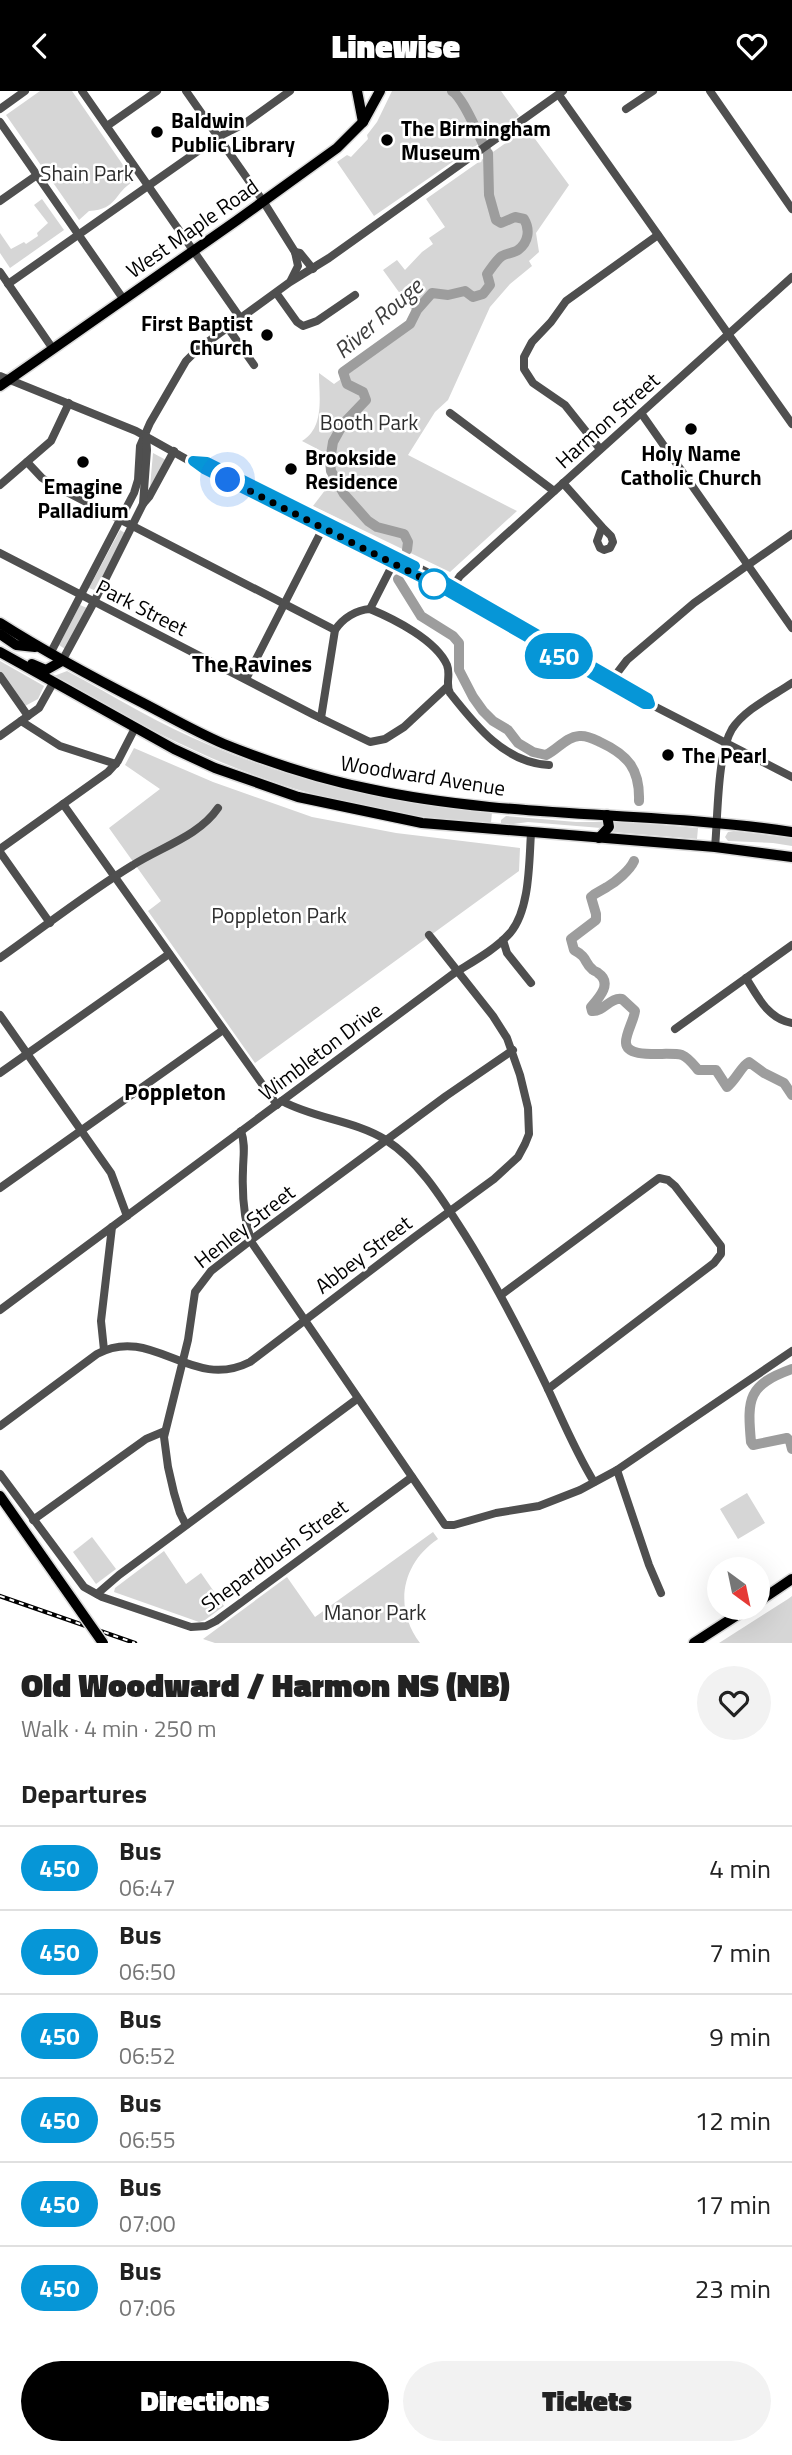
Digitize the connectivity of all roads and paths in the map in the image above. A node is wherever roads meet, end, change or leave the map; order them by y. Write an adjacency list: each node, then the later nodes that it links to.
1 (25, 91): 11 (street)
2 (82, 91): 15 (street)
3 (157, 91): 15 (street)
4 (187, 91): 16 (street)
5 (290, 91): 16 (street)
6 (357, 91): 14 (main road)
7 (379, 91): 14 (main road, West Maple Road)
8 (653, 91): 12 (street)
9 (710, 91): 21 (street)
10 (561, 93): 23 (street); 26 (street)
11 (0, 109)
12 (626, 109)
13 (0, 122): 17 (street)
14 (363, 122): 20 (main road, West Maple Road)
15 (107, 126): 18 (street)
16 (218, 137): 18 (street); 20 (street)
17 (37, 175): 19 (street); 22 (street)
18 (148, 185): 22 (street); 24 (street)
19 (0, 201)
20 (263, 201): 24 (main road, West Maple Road); 25 (street)
21 (792, 209)
22 (78, 234): 30 (street); 33 (street)
23 (658, 235): 36 (street); 45 (street)
24 (194, 251): 33 (main road, West Maple Road); 34 (street)
25 (295, 252): 26 (street); 29 (street)
26 (313, 269): 29 (street)
27 (0, 272): 30 (street)
28 (792, 277): 36 (street, Harmon Street)
29 (290, 282): 31 (street)
30 (8, 283): 37 (street)
31 (277, 294): 32 (street); 34 (street)
32 (355, 295)
33 (124, 300): 37 (main road, West Maple Road)
34 (241, 319): 35 (street)
35 (228, 328): 38 (street); 44 (street)
36 (729, 334): 42 (street, Harmon Street); 43 (street)
37 (53, 349): 39 (main road, West Maple Road)
38 (254, 365)
39 (3, 381): 40 (street)
40 (69, 403): 44 (street); 47 (street)
41 (450, 413): 50 (street)
42 (640, 413): 45 (street, Harmon Street); 59 (street)
43 (792, 423)
44 (146, 436): 46 (street); 51 (street); 52 (street)
45 (600, 449): 48 (street, Harmon Street)
46 (174, 451): 51 (street); 53 (street)
47 (27, 462): 49 (street); 52 (street)
48 (563, 483): 50 (street, Harmon Street); 55 (street)
49 (0, 485)
50 (554, 491): 60 (street, Harmon Street)
51 (143, 504): 54 (street)
52 (120, 519): 54 (street); 61 (street)
53 (325, 525): 58 (street); 63 (street)
54 (133, 526): 62 (street); 63 (street)
55 (602, 527)
56 (792, 534): 59 (street)
57 (0, 553): 61 (street, Park Street)
58 (395, 560): 60 (street); 64 (street)
59 (747, 565): 66 (street); 76 (street)
60 (451, 588): 76 (street)
61 (81, 595): 62 (street, Park Street); 72 (street)
62 (94, 602): 73 (street); 75 (street, Park Street)
63 (284, 604): 67 (street); 75 (street)
64 (370, 609): 67 (street); 79 (street)
65 (0, 623): 70 (main road, Woodward Avenue)
66 (792, 628)
67 (335, 631): 80 (street)
68 (0, 634): 70 (main road)
69 (0, 644): 73 (main road)
70 (38, 647): 72 (main road, Woodward Avenue)
71 (0, 652): 77 (main road, Woodward Avenue)
72 (50, 654): 73 (main road, Woodward Avenue)
73 (62, 661): 90 (main road, Woodward Avenue)
74 (0, 676): 81 (street)
75 (246, 679): 80 (street, Park Street)
76 (611, 681): 84 (street)
77 (53, 683): 81 (street); 82 (main road, Woodward Avenue)
78 (792, 683): 84 (street)
79 (447, 687): 80 (street, Park Street); 86 (street)
80 (321, 718)
81 (25, 719): 83 (street); 85 (street)
82 (135, 728): 85 (street); 93 (main road, Woodward Avenue)
83 (0, 736)
84 (727, 742): 87 (street); 92 (street)
85 (116, 764): 88 (street)
86 (549, 765)
87 (792, 777)
88 (63, 804): 98 (street); 100 (street)
89 (218, 808): 100 (street)
90 (508, 808): 91 (main road, Woodward Avenue); 93 (main road)
91 (607, 815): 92 (main road, Woodward Avenue); 96 (main road)
92 (717, 823): 94 (main road, Woodward Avenue); 97 (street)
93 (496, 830): 95 (main road, Woodward Avenue)
94 (792, 832)
95 (531, 833): 96 (main road, Woodward Avenue); 103 (street, Wimbleton Drive)
96 (599, 838): 97 (main road, Woodward Avenue)
97 (715, 847): 99 (main road, Woodward Avenue)
98 (0, 851): 101 (street)
99 (792, 857)
100 (115, 877): 101 (street); 105 (street)
101 (50, 923): 106 (street)
102 (429, 935): 107 (street, Abbey Street)
103 (503, 940): 107 (street, Wimbleton Drive); 109 (street)
104 (792, 946): 108 (street)
105 (169, 954): 113 (street); 115 (street)
106 (0, 958)
107 (458, 971): 114 (street, Abbey Street); 117 (street, Wimbleton Drive)
108 (746, 978): 111 (street); 112 (street)
109 (531, 983)
110 (0, 1015): 115 (street)
111 (792, 1023)
112 (675, 1029)
113 (223, 1030): 117 (street); 118 (street)
114 (513, 1050): 120 (street, Henley Street); 122 (street, Abbey Street)
115 (27, 1054): 116 (street); 118 (street)
116 (0, 1073)
117 (280, 1103): 119 (street, Wimbleton Drive); 120 (street)
118 (82, 1131): 121 (street); 123 (street)
119 (241, 1131): 123 (street, Wimbleton Drive); 125 (street)
120 (386, 1140): 122 (street); 125 (street, Henley Street)
121 (0, 1188)
122 (450, 1211): 126 (street); 128 (street, Abbey Street)
123 (127, 1216): 124 (street, Wimbleton Drive)
124 (112, 1227): 127 (street, Wimbleton Drive); 129 (street)
125 (251, 1240): 128 (street); 131 (street, Henley Street)
126 (501, 1295): 132 (street); 132 (street)
127 (0, 1310)
128 (305, 1321): 131 (street, Abbey Street); 133 (street)
129 (104, 1350): 131 (street, Abbey Street); 134 (street)
130 (792, 1351): 136 (street)
131 (183, 1363): 135 (street, Henley Street)
132 (548, 1389): 139 (street)
133 (358, 1399): 138 (street); 142 (street)
134 (0, 1426)
135 (165, 1431): 141 (street); 142 (street, Henley Street)
136 (617, 1470): 139 (street); 144 (street)
137 (0, 1475): 141 (street, Shepardbush Street)
138 (412, 1477): 139 (street); 145 (street, Shepardbush Street)
139 (594, 1482)
140 (0, 1496): 148 (main road, bridge)
141 (33, 1520): 145 (street, Shepardbush Street)
142 (186, 1525): 145 (street)
143 (792, 1579): 146 (main road)
144 (661, 1593)
145 (97, 1594)
146 (770, 1594)
147 (728, 1621): 149 (main road)
148 (103, 1643)
149 (694, 1643)

